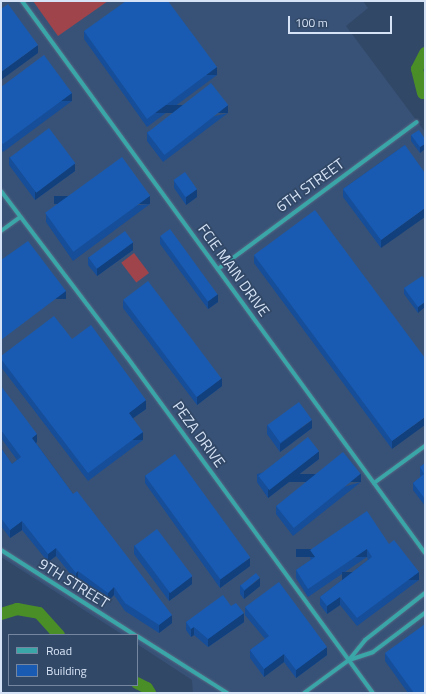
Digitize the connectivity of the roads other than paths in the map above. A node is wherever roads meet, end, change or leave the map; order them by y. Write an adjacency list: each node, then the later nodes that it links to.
1 (22, 1): 6 (street, FCIE MAIN DRIVE)
2 (417, 122): 6 (street, 6TH STREET)
3 (1, 191): 4 (street, PEZA DRIVE)
4 (20, 217): 5 (street); 15 (street, PEZA DRIVE)
5 (1, 231)
6 (218, 268): 8 (street, FCIE MAIN DRIVE)
7 (425, 446): 8 (street)
8 (374, 483): 10 (street, FCIE MAIN DRIVE)
9 (1, 550): 13 (street, 9TH STREET)
10 (425, 553)
11 (425, 593): 15 (street)
12 (425, 613): 15 (street)
13 (133, 634)
14 (138, 637): 16 (street, 9TH STREET)
15 (349, 660): 17 (street); 18 (street, PEZA DRIVE)
16 (227, 693)
17 (304, 693)
18 (374, 693)

